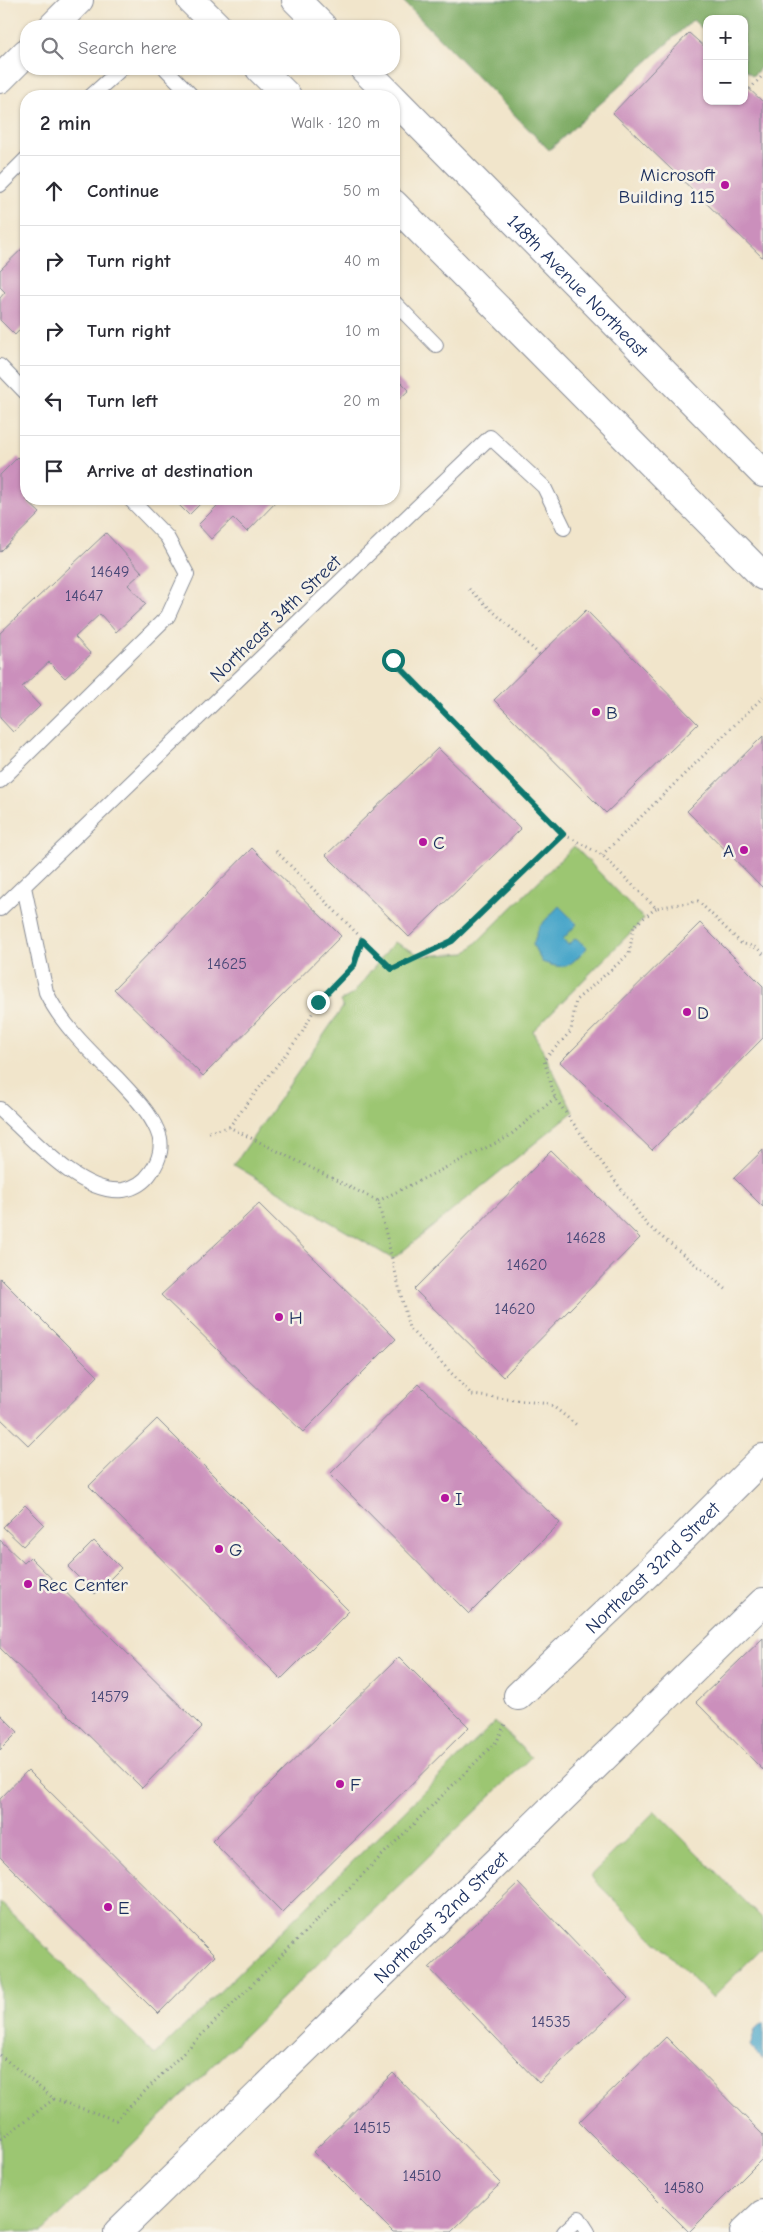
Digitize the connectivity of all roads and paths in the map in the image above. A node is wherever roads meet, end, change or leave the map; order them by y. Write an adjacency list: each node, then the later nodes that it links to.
1 (79, 0): 4 (street)
2 (191, 0): 5 (street)
3 (296, 0): 6 (street)
4 (59, 20)
5 (212, 20)
6 (316, 20)
7 (20, 59): 13 (street)
8 (114, 75): 14 (lane)
9 (172, 75): 15 (lane)
10 (266, 75): 16 (street)
11 (370, 75): 17 (street, 148th Avenue Northeast)
12 (763, 76): 18 (path)
13 (0, 79)
14 (98, 90)
15 (186, 90)
16 (281, 90)
17 (385, 90)
18 (750, 90)
19 (400, 105): 27 (street, 148th Avenue Northeast)
20 (20, 166): 21 (lane)
21 (0, 185)
22 (400, 210): 30 (street)
23 (400, 308): 24 (lane)
24 (436, 345)
25 (0, 366): 26 (lane)
26 (20, 387)
27 (763, 473)
28 (136, 505): 35 (lane)
29 (564, 528): 39 (lane, Northeast 34th Street)
30 (763, 576)
31 (469, 588): 32 (path)
32 (540, 655)
33 (393, 660): 36 (path)
34 (763, 698): 38 (path)
35 (0, 781)
36 (563, 834): 38 (path); 42 (path)
37 (276, 851): 42 (path)
38 (602, 855): 40 (path)
39 (24, 887): 41 (lane, Northeast 34th Street); 45 (lane)
40 (656, 908): 43 (path); 44 (path)
41 (0, 909)
42 (362, 940): 46 (path)
43 (763, 954)
44 (555, 1098): 48 (path); 49 (path)
45 (0, 1109)
46 (229, 1127): 47 (path); 48 (path)
47 (209, 1132)
48 (378, 1201): 50 (path)
49 (727, 1290)
50 (578, 1426)
51 (763, 1458): 53 (street, Northeast 32nd Street)
52 (763, 1602): 58 (street, Northeast 32nd Street)
53 (518, 1696): 55 (path)
54 (0, 2055): 55 (path)
55 (54, 2099): 56 (path)
56 (0, 2140)
57 (763, 2214): 61 (street)
58 (118, 2232)
59 (564, 2232): 60 (lane)
60 (588, 2232)
61 (744, 2232)

